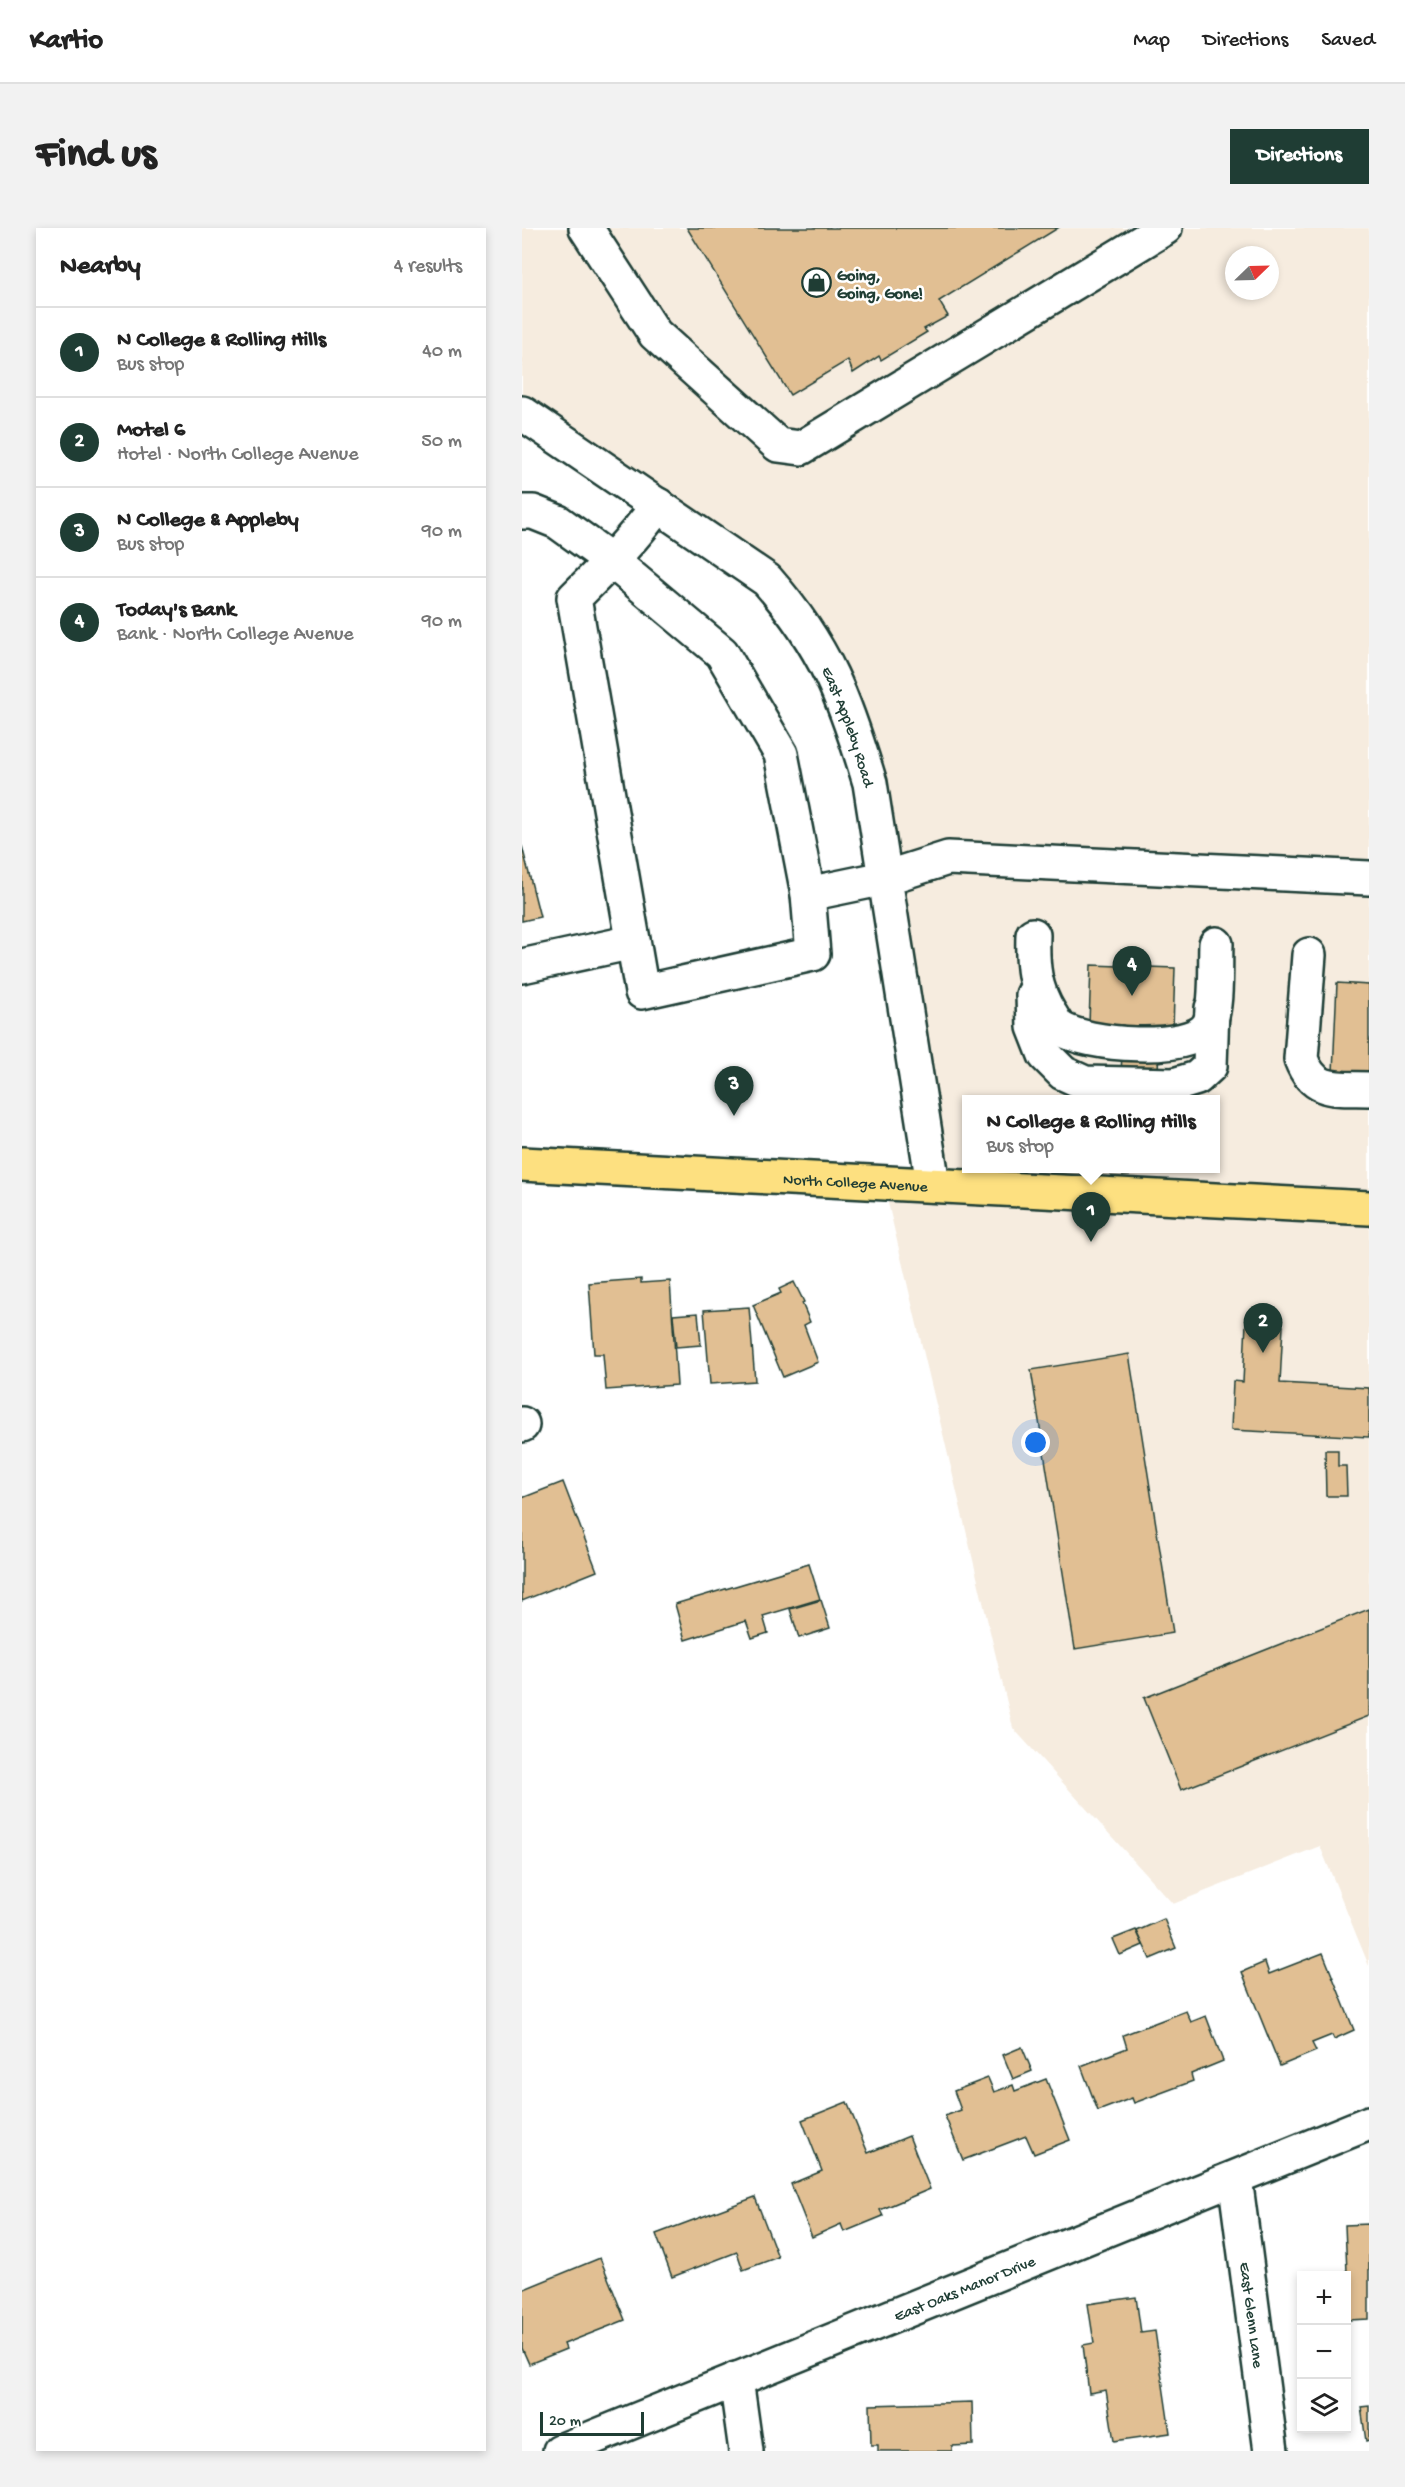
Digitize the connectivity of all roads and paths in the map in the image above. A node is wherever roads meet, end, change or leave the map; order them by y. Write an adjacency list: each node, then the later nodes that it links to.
1 (586, 228): 2 (street)
2 (1165, 228)
3 (522, 413): 4 (street, East Appleby Road)
4 (658, 505): 6 (street); 7 (street, East Appleby Road)
5 (522, 512): 6 (street)
6 (612, 561): 9 (street); 11 (street)
7 (885, 878): 8 (street); 9 (street); 19 (street, East Appleby Road)
8 (1369, 878)
9 (808, 894): 11 (street)
10 (1033, 935): 15 (street)
11 (633, 942): 14 (street)
12 (1216, 944): 16 (street)
13 (1309, 955): 17 (street)
14 (522, 966)
15 (1032, 970): 16 (street); 16 (street)
16 (1213, 1007)
17 (1369, 1089)
18 (522, 1164): 19 (main road, North College Avenue)
19 (933, 1184): 20 (main road, North College Avenue)
20 (1369, 1208)
21 (1369, 2123): 22 (street, East Oaks Manor Drive)
22 (1235, 2178): 23 (street, East Oaks Manor Drive); 26 (street, East Glenn Lane)
23 (736, 2379): 24 (street, East Oaks Manor Drive); 25 (street)
24 (560, 2451)
25 (746, 2451)
26 (1271, 2451)

